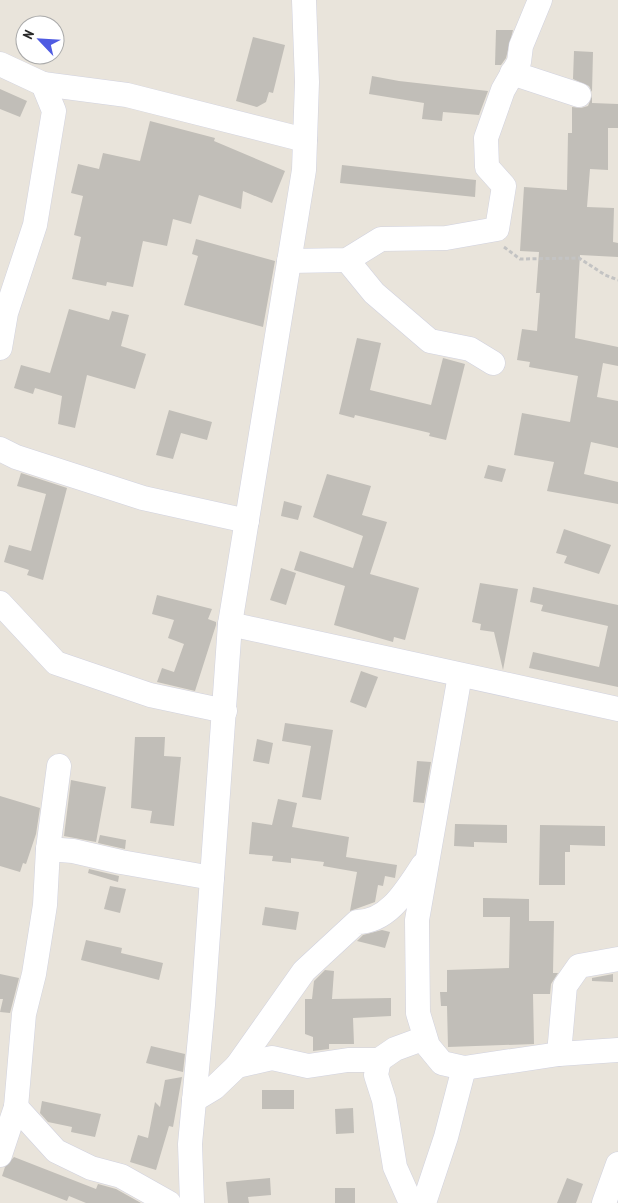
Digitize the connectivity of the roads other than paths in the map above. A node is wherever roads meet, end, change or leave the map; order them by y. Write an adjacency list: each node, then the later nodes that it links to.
1 (304, 0): 7 (street)
2 (540, 0): 4 (street)
3 (0, 64): 5 (street)
4 (512, 73): 6 (street); 8 (street)
5 (42, 84): 7 (street); 10 (street)
6 (578, 96)
7 (305, 140): 9 (street)
8 (347, 260): 9 (street); 11 (street)
9 (289, 261): 13 (street)
10 (0, 348)
11 (493, 363)
12 (0, 449): 13 (street)
13 (247, 521): 15 (street)
14 (0, 603): 18 (street)
15 (230, 624): 16 (street); 18 (street)
16 (460, 674): 17 (street); 21 (street)
17 (618, 709)
18 (224, 711): 22 (street)
19 (59, 766): 20 (street)
20 (48, 849): 22 (street); 31 (street)
21 (428, 857): 24 (street); 28 (street)
22 (212, 878): 30 (street)
23 (618, 959): 26 (street)
24 (426, 1038): 27 (street); 29 (street)
25 (618, 1050): 26 (street)
26 (559, 1054): 29 (street)
27 (379, 1060): 28 (street); 36 (street)
28 (237, 1066): 30 (street)
29 (464, 1068): 37 (street)
30 (194, 1100): 35 (street)
31 (16, 1107): 32 (street); 34 (street)
32 (0, 1155)
33 (618, 1164): 38 (street)
34 (169, 1203)
35 (192, 1203)
36 (411, 1203)
37 (424, 1203)
38 (604, 1203)

